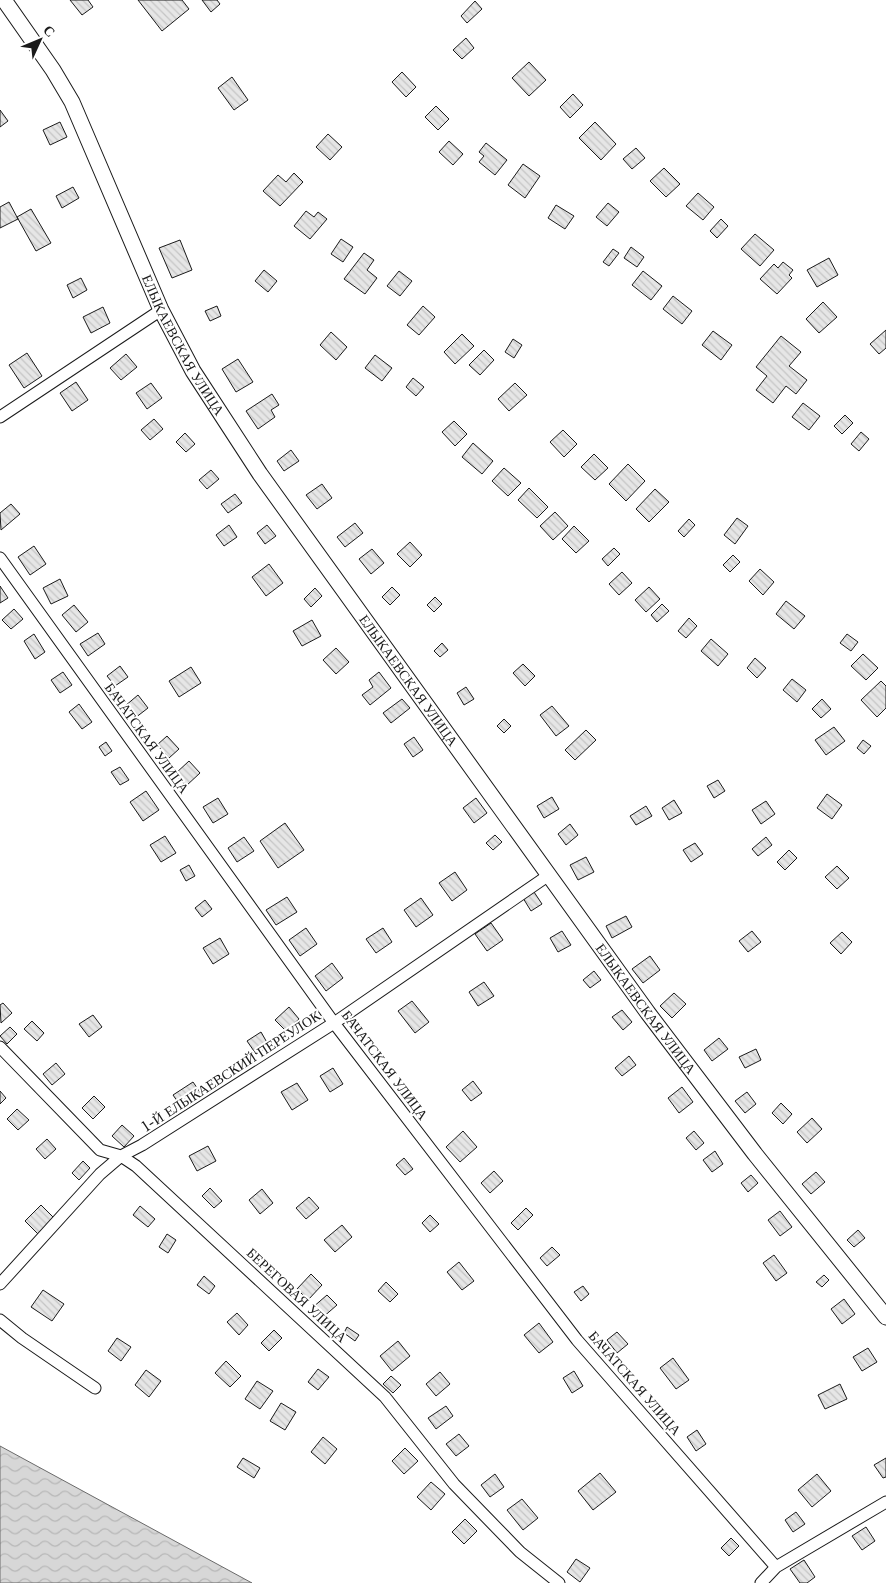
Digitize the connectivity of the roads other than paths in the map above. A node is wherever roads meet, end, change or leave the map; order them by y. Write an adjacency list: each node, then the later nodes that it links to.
1 (4, 0): 2 (street, ЕЛЫКАЕВСКАЯ УЛИЦА)
2 (161, 310): 3 (street); 5 (street, ЕЛЫКАЕВСКАЯ УЛИЦА)
3 (0, 417)
4 (0, 558): 6 (street, БАЧАТСКАЯ УЛИЦА)
5 (549, 875): 6 (street, 1-Й ЕЛЫКАЕВСКИЙ ПЕРЕУЛОК); 10 (street, ЕЛЫКАЕВСКАЯ УЛИЦА)
6 (334, 1023): 8 (street, 1-Й ЕЛЫКАЕВСКИЙ ПЕРЕУЛОК); 14 (street, БАЧАТСКАЯ УЛИЦА)
7 (0, 1047): 8 (street, БЕРЕГОВАЯ УЛИЦА)
8 (121, 1156): 9 (street, 1-Й ЕЛЫКАЕВСКИЙ ПЕРЕУЛОК); 15 (street, БЕРЕГОВАЯ УЛИЦА)
9 (0, 1284)
10 (886, 1317)
11 (0, 1320): 12 (street)
12 (95, 1388)
13 (886, 1502): 14 (street)
14 (776, 1567): 16 (street)
15 (559, 1583)
16 (761, 1583)

